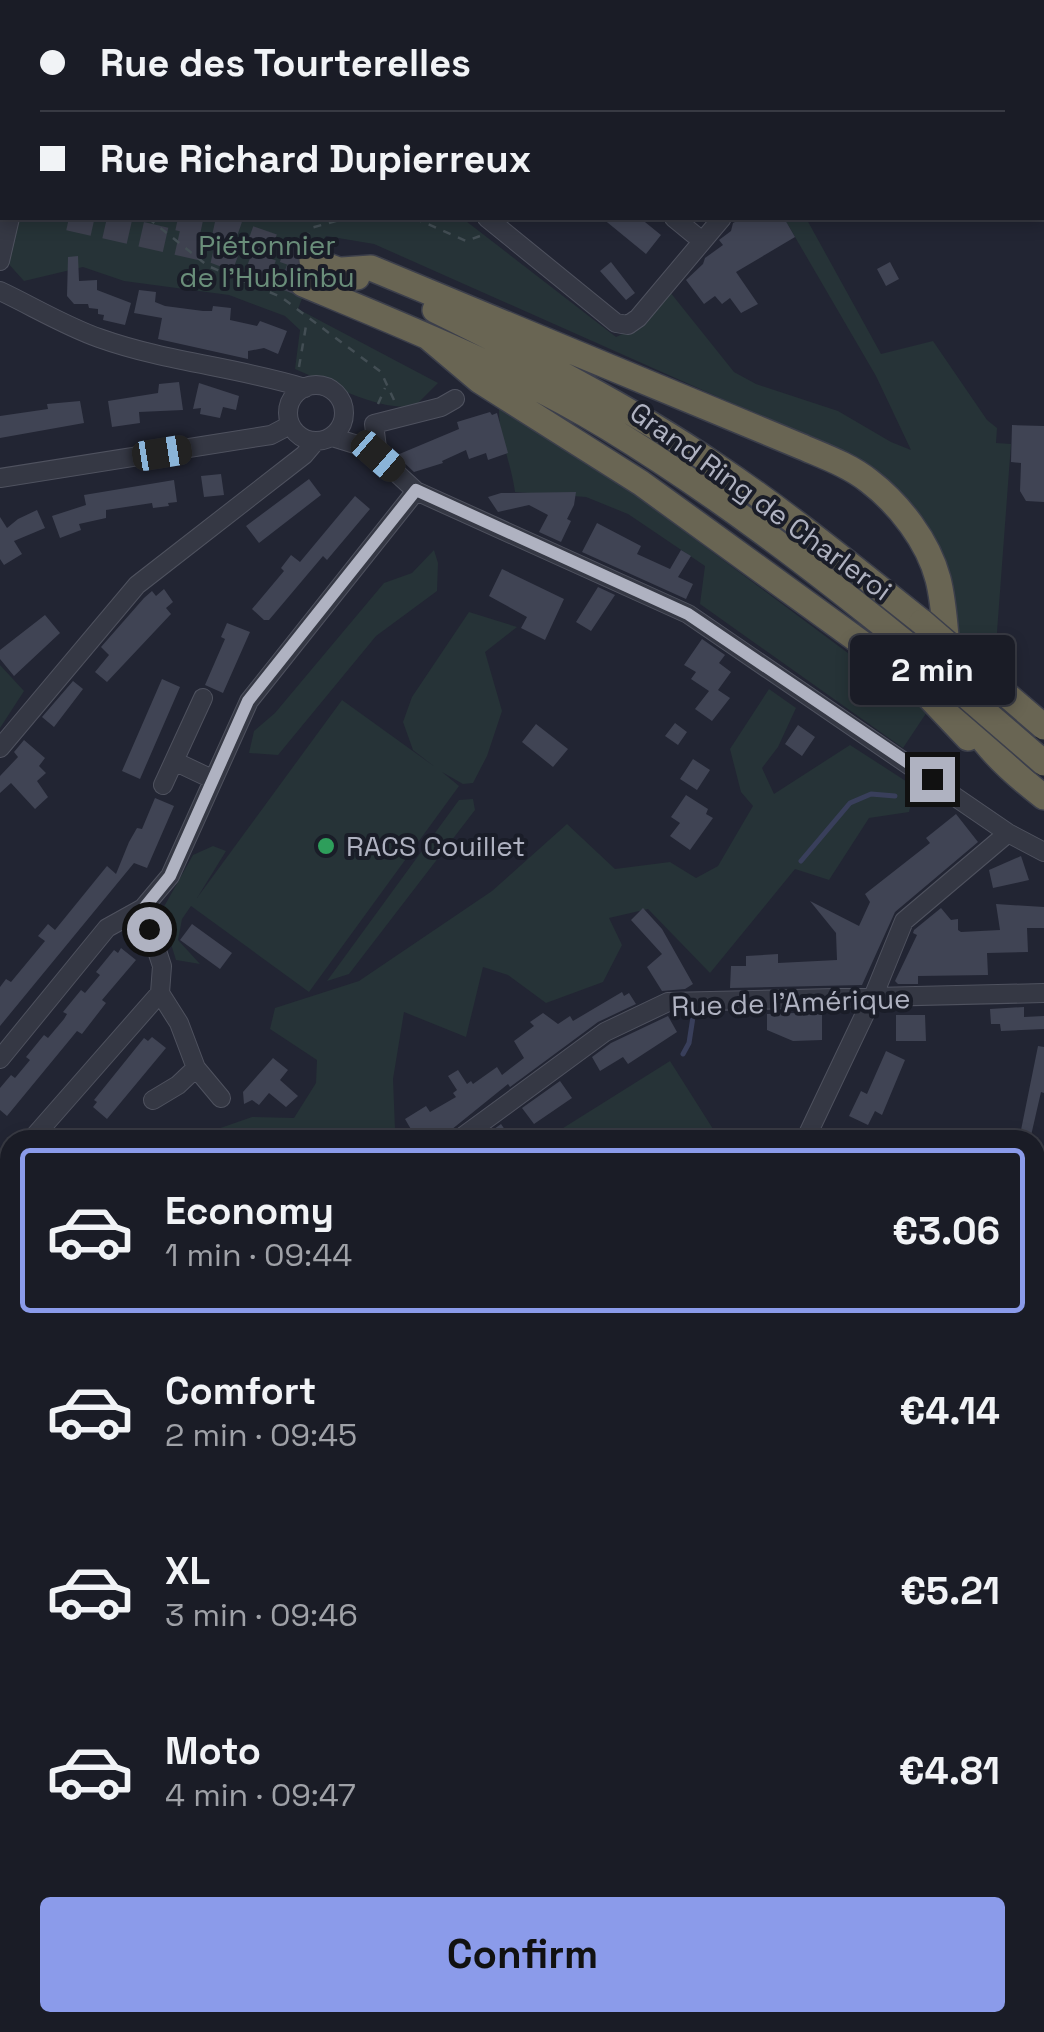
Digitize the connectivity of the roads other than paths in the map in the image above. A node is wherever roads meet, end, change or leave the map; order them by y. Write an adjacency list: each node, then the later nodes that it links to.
1 (10, 220): 6 (street)
2 (676, 220): 5 (street)
3 (720, 220): 5 (street)
4 (493, 223): 5 (street)
5 (702, 241)
6 (0, 262)
7 (342, 270): 9 (highway, Grand Ring de Charleroi); 19 (highway, Grand Ring de Charleroi, bridge); 25 (highway)
8 (0, 290): 10 (street)
9 (428, 336): 22 (highway, Grand Ring de Charleroi, bridge); 26 (highway)
10 (300, 386): 12 (street); 13 (street)
11 (455, 400): 14 (street)
12 (290, 425): 13 (street); 15 (street)
13 (323, 440): 14 (street); 20 (street)
14 (378, 456): 17 (street)
15 (8, 478): 16 (street)
16 (0, 489)
17 (416, 490): 23 (street); 27 (street)
18 (203, 698): 21 (street)
19 (1044, 727)
20 (0, 748)
21 (174, 761): 23 (street); 24 (street)
22 (1044, 763)
23 (212, 778): 29 (street)
24 (163, 785)
25 (1044, 797)
26 (1044, 810)
27 (1008, 833): 28 (street); 32 (street)
28 (1044, 852)
29 (144, 908): 30 (street); 33 (street)
30 (160, 992): 34 (street); 37 (street)
31 (1044, 993): 32 (street, Rue de l'Amérique)
32 (873, 997): 38 (street, Rue de l'Amérique); 39 (street)
33 (0, 1058)
34 (196, 1068): 35 (street); 36 (street)
35 (221, 1098)
36 (153, 1100)
37 (40, 1130)
38 (472, 1130)
39 (810, 1130)

